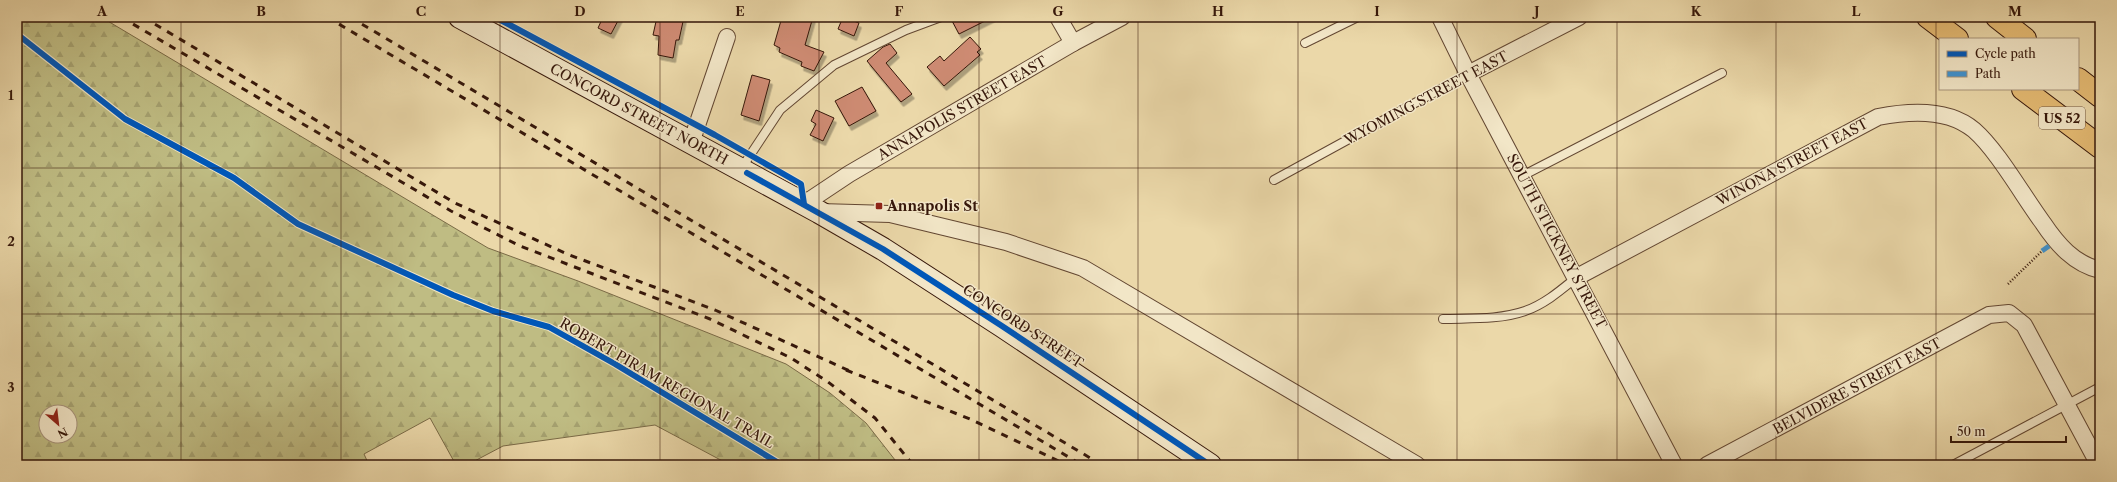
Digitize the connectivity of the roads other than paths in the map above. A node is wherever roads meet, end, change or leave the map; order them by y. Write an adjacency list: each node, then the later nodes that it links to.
1 (460, 17): 20 (main road, CONCORD STREET NORTH)
2 (941, 17): 22 (lane)
3 (1058, 17): 13 (street)
4 (1122, 17): 13 (street, ANNAPOLIS STREET EAST)
5 (1358, 17): 14 (lane)
6 (1440, 17): 16 (street, SOUTH STICKNEY STREET)
7 (1579, 17): 16 (street, WYOMING STREET EAST)
8 (1928, 17): 11 (highway)
9 (1997, 17): 12 (highway)
10 (727, 38): 20 (street)
11 (1956, 38)
12 (2024, 38)
13 (1073, 43): 25 (street, ANNAPOLIS STREET EAST)
14 (1305, 43)
15 (1722, 73): 23 (lane)
16 (1468, 74): 23 (street, SOUTH STICKNEY STREET); 24 (lane, WYOMING STREET EAST)
17 (2079, 80): 19 (highway, US 52)
18 (2024, 90): 21 (highway, US 52)
19 (2100, 96)
20 (691, 143): 22 (main road, CONCORD STREET NORTH)
21 (2100, 147)
22 (741, 169): 25 (main road, CONCORD STREET NORTH)
23 (1522, 176): 27 (street, SOUTH STICKNEY STREET)
24 (1274, 180)
25 (812, 208): 31 (main road, CONCORD STREET); 32 (street)
26 (2100, 270): 27 (street, WINONA STREET EAST)
27 (1577, 278): 28 (lane, WINONA STREET EAST); 33 (street, SOUTH STICKNEY STREET)
28 (1443, 319)
29 (2100, 387): 30 (lane)
30 (2067, 405): 34 (street, BELVIDERE STREET EAST); 35 (lane); 36 (street)
31 (1210, 465)
32 (1417, 465)
33 (1674, 465)
34 (1707, 465)
35 (1953, 465)
36 (2099, 465)

